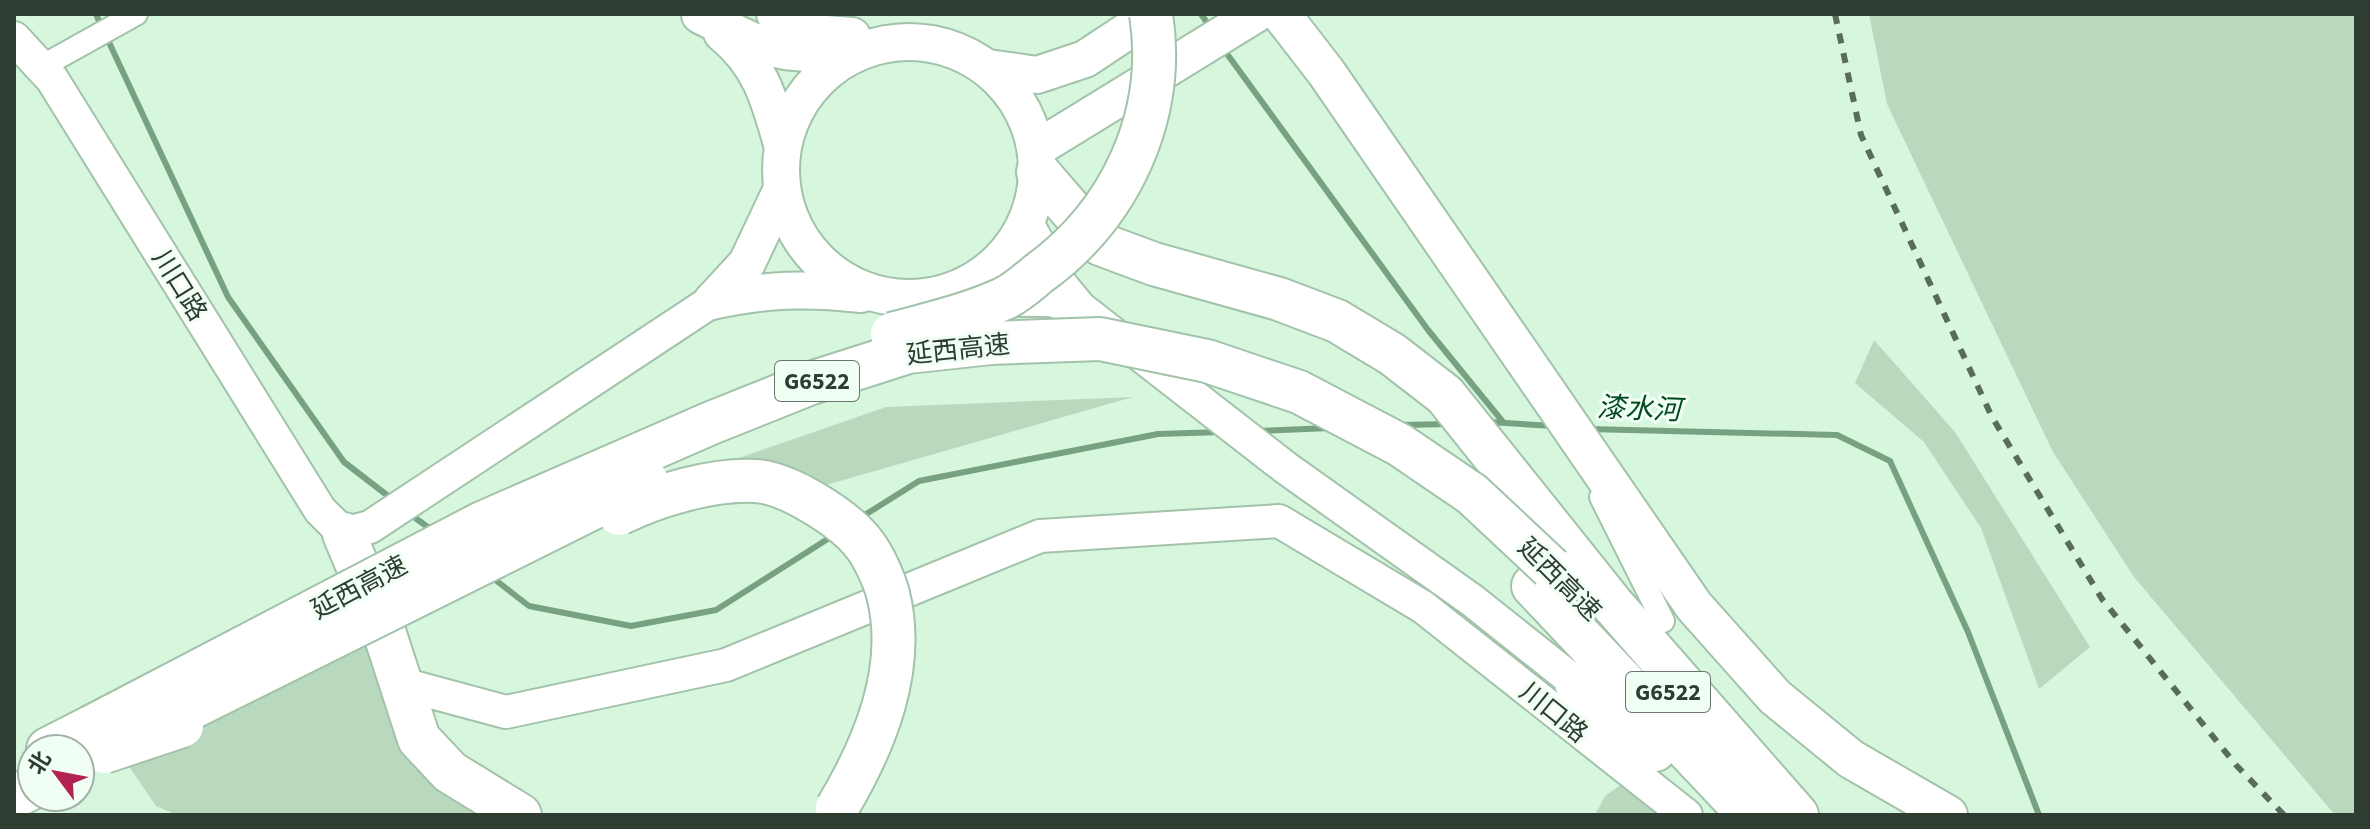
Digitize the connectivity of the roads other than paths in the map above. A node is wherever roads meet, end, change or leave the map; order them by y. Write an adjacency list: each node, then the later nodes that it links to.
1 (135, 14): 10 (street)
2 (775, 14): 8 (main road)
3 (1152, 14): 11 (main road); 22 (highway, bridge)
4 (1280, 14): 12 (highway)
5 (699, 15): 9 (main road); 13 (main road)
6 (1247, 18): 14 (main road)
7 (14, 38): 10 (main road, 川口路)
8 (925, 42): 9 (main road); 11 (main road)
9 (868, 48): 13 (main road)
10 (41, 67): 23 (main road, 川口路)
11 (988, 68): 14 (main road)
12 (1319, 75): 21 (highway); 41 (highway)
13 (782, 144): 15 (main road)
14 (1037, 161): 16 (main road); 39 (highway)
15 (781, 191): 17 (main road); 19 (main road)
16 (1027, 223): 18 (main road); 20 (main road)
17 (873, 295): 18 (main road); 19 (main road)
18 (926, 299): 20 (main road)
19 (712, 301): 23 (main road)
20 (1080, 308): 24 (main road)
21 (1596, 488): 27 (street); 40 (highway)
22 (482, 523): 25 (highway, 延西高速 / G6522, bridge); 30 (highway, 延西高速 / G6522, bridge)
23 (357, 531): 29 (highway)
24 (1379, 534): 26 (main road); 28 (main road)
25 (1542, 577): 31 (highway, 延西高速 / G6522, bridge); 37 (highway, 延西高速 / G6522); 38 (highway, 延西高速 / G6522)
26 (1423, 607): 29 (main road); 35 (main road, 川口路)
27 (1663, 621)
28 (1576, 683): 36 (highway)
29 (402, 684): 34 (highway)
30 (96, 746)
31 (96, 746)
32 (96, 747): 33 (highway, bridge)
33 (832, 812)
34 (520, 815)
35 (1686, 815)
36 (1732, 815)
37 (1749, 815)
38 (1786, 815)
39 (1797, 815)
40 (1901, 815)
41 (1948, 815)

